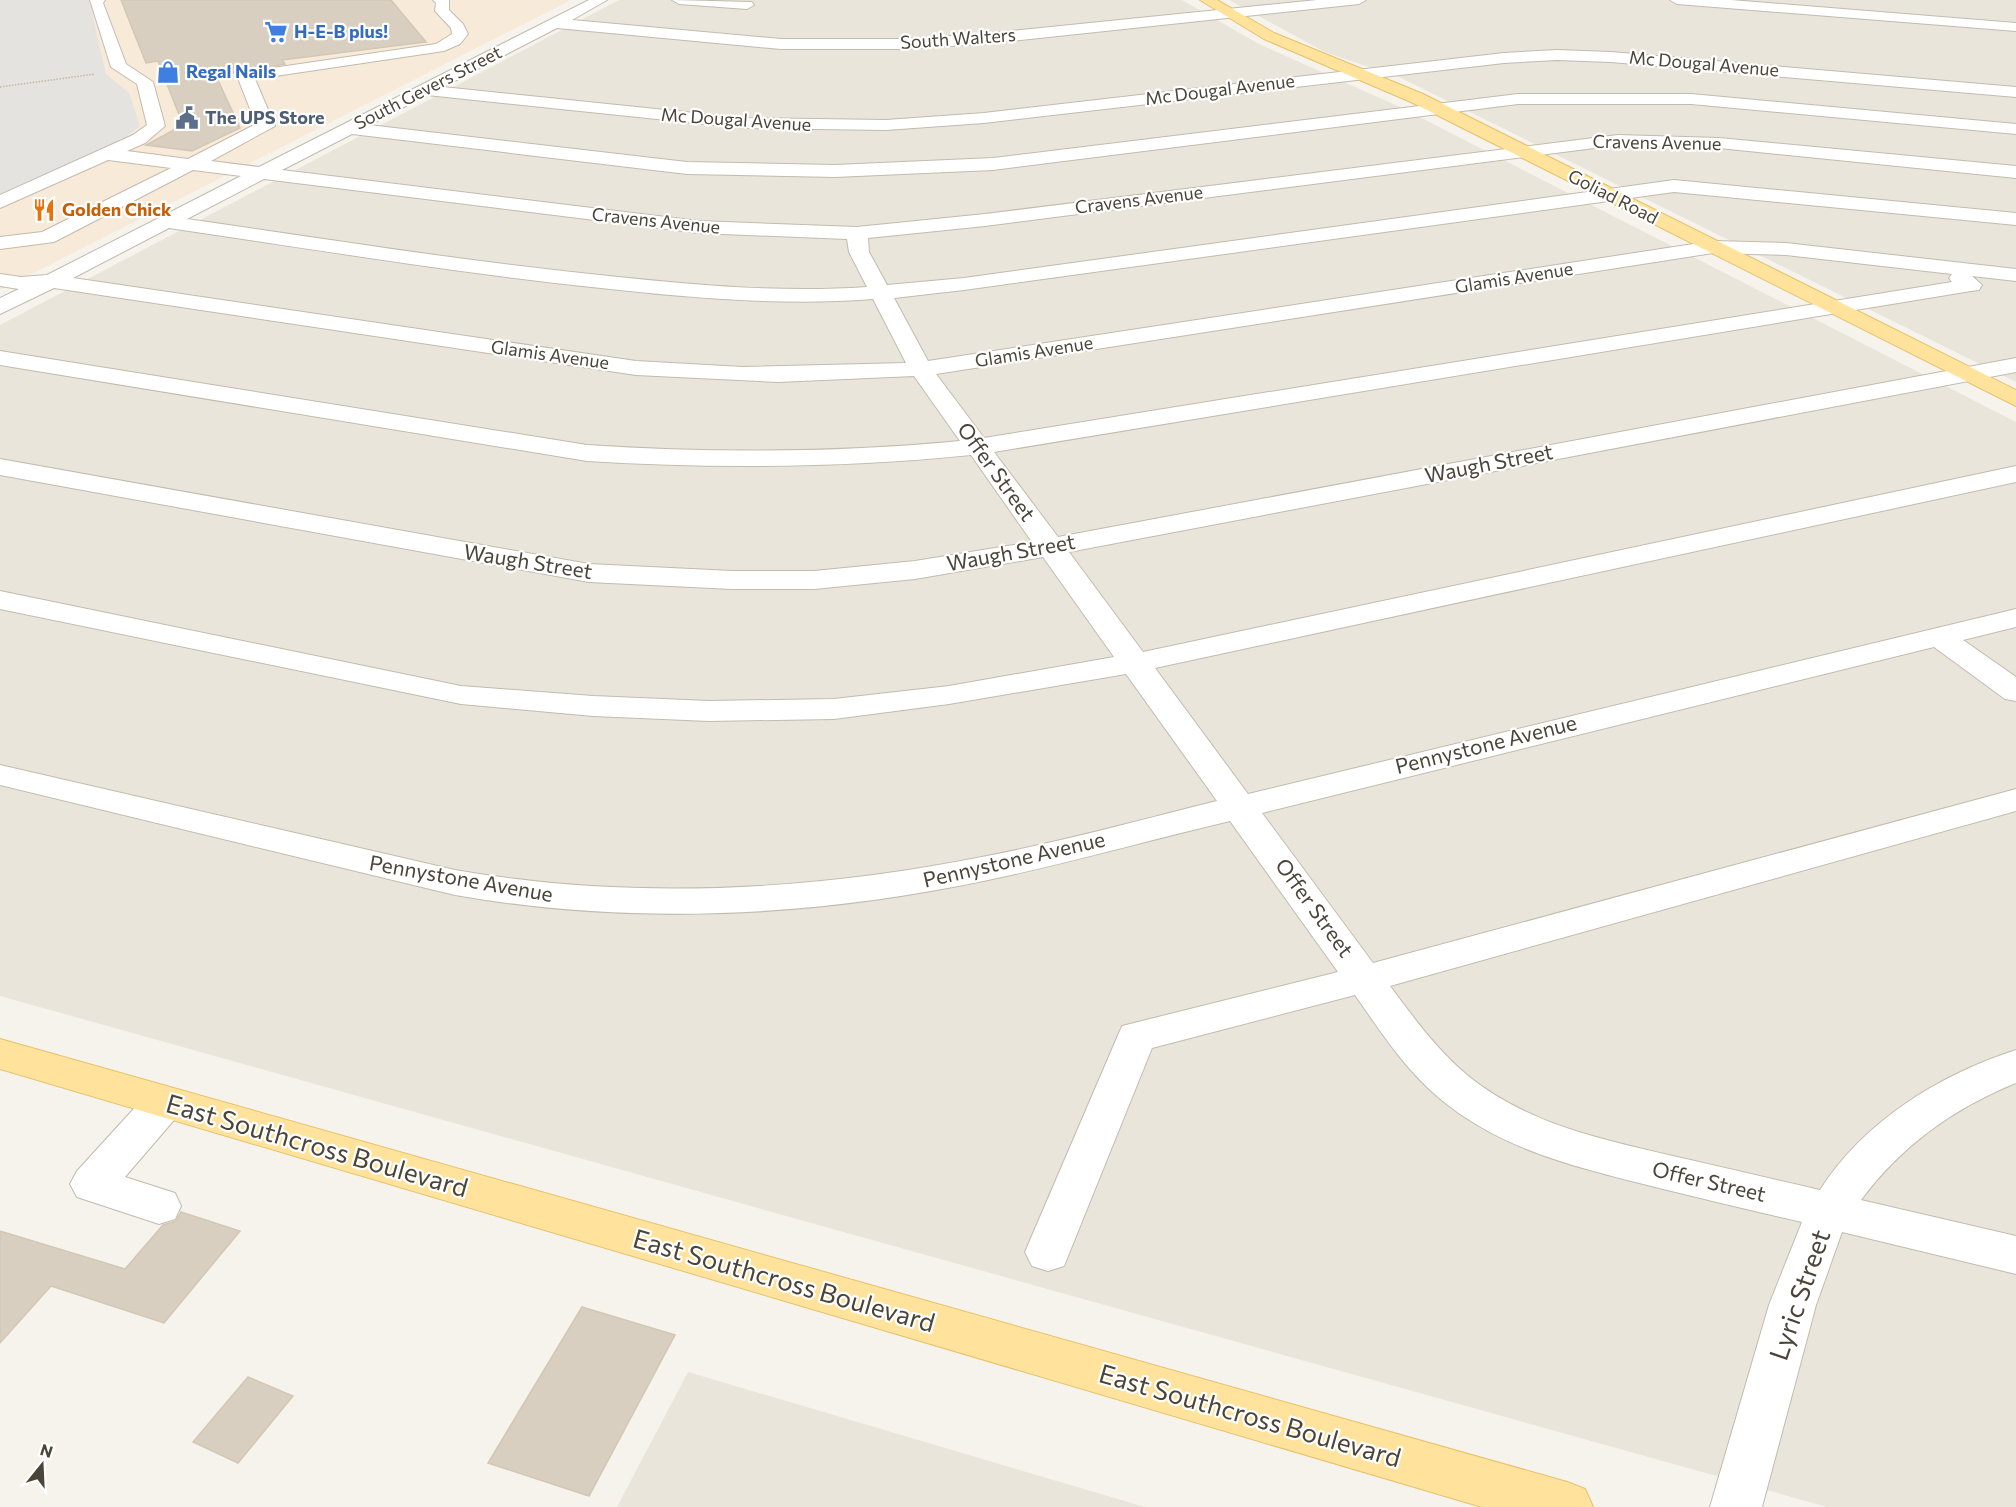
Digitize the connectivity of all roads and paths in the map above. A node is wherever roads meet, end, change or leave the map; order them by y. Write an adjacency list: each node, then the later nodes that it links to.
1 (98, 0): 12 (street)
2 (440, 0): 22 (street)
3 (600, 0): 10 (street, South Gevers Street)
4 (679, 0): 8 (street)
5 (1207, 0): 9 (main road, Goliad Road)
6 (1359, 0): 9 (street, South Walters)
7 (1677, 0): 11 (street)
8 (747, 5)
9 (1230, 13): 10 (street, South Walters); 13 (main road, Goliad Road)
10 (555, 23): 15 (street, South Gevers Street)
11 (2016, 27)
12 (123, 69): 14 (path); 21 (street)
13 (1359, 74): 15 (street, Mc Dougal Avenue); 16 (street, Mc Dougal Avenue); 17 (main road, Goliad Road)
14 (0, 87)
15 (424, 90): 18 (street, South Gevers Street)
16 (2016, 92)
17 (1440, 110): 18 (street); 19 (street); 20 (main road, Goliad Road)
18 (349, 128): 24 (street, South Gevers Street)
19 (2016, 129)
20 (1520, 150): 23 (street, Cravens Avenue); 28 (main road, Goliad Road); 33 (street, Cravens Avenue)
21 (105, 154): 22 (street, Cravens Avenue); 29 (street)
22 (188, 164): 24 (street, Cravens Avenue); 27 (street)
23 (2016, 172)
24 (262, 173): 32 (street, South Gevers Street); 33 (street, Cravens Avenue)
25 (89, 183): 30 (street)
26 (109, 183): 27 (street)
27 (149, 187): 34 (street)
28 (1609, 195): 31 (street); 35 (main road, Goliad Road); 41 (street)
29 (0, 202)
30 (0, 217)
31 (2016, 219)
32 (165, 222): 40 (street, South Gevers Street); 41 (street)
33 (857, 233): 41 (street, Offer Street)
34 (4, 241)
35 (1713, 247): 37 (street, Glamis Avenue); 42 (main road, Goliad Road); 46 (street, Glamis Avenue)
36 (0, 263): 40 (street)
37 (1944, 267): 38 (street, Glamis Avenue); 42 (street)
38 (2016, 274)
39 (0, 280): 40 (street)
40 (50, 281): 43 (street, South Gevers Street); 46 (street, Glamis Avenue)
41 (880, 292): 46 (street, Offer Street)
42 (1830, 306): 47 (main road, Goliad Road); 49 (street)
43 (0, 307)
44 (0, 358): 49 (street)
45 (2016, 365): 47 (street, Waugh Street)
46 (921, 369): 49 (street, Offer Street)
47 (1965, 374): 48 (main road, Goliad Road); 52 (street, Waugh Street)
48 (2016, 399)
49 (978, 447): 52 (street, Offer Street)
50 (0, 467): 52 (street, Waugh Street)
51 (2016, 474): 56 (street)
52 (1051, 546): 56 (street, Offer Street)
53 (0, 600): 56 (street)
54 (2016, 618): 55 (street, Pennystone Avenue)
55 (1938, 636): 57 (street); 60 (street, Pennystone Avenue)
56 (1136, 663): 60 (street, Offer Street)
57 (2016, 692)
58 (0, 775): 60 (street, Pennystone Avenue)
59 (2016, 800): 61 (street)
60 (1240, 805): 61 (street, Offer Street)
61 (1364, 979): 66 (street, Offer Street); 67 (street)
62 (0, 1054): 64 (main road, East Southcross Boulevard)
63 (2016, 1066): 66 (street, Lyric Street)
64 (165, 1102): 65 (street); 69 (main road, East Southcross Boulevard)
65 (159, 1206)
66 (1830, 1211): 68 (street, Offer Street); 70 (street, Lyric Street)
67 (1048, 1252)
68 (2016, 1255)
69 (1567, 1507)
70 (1736, 1507)

